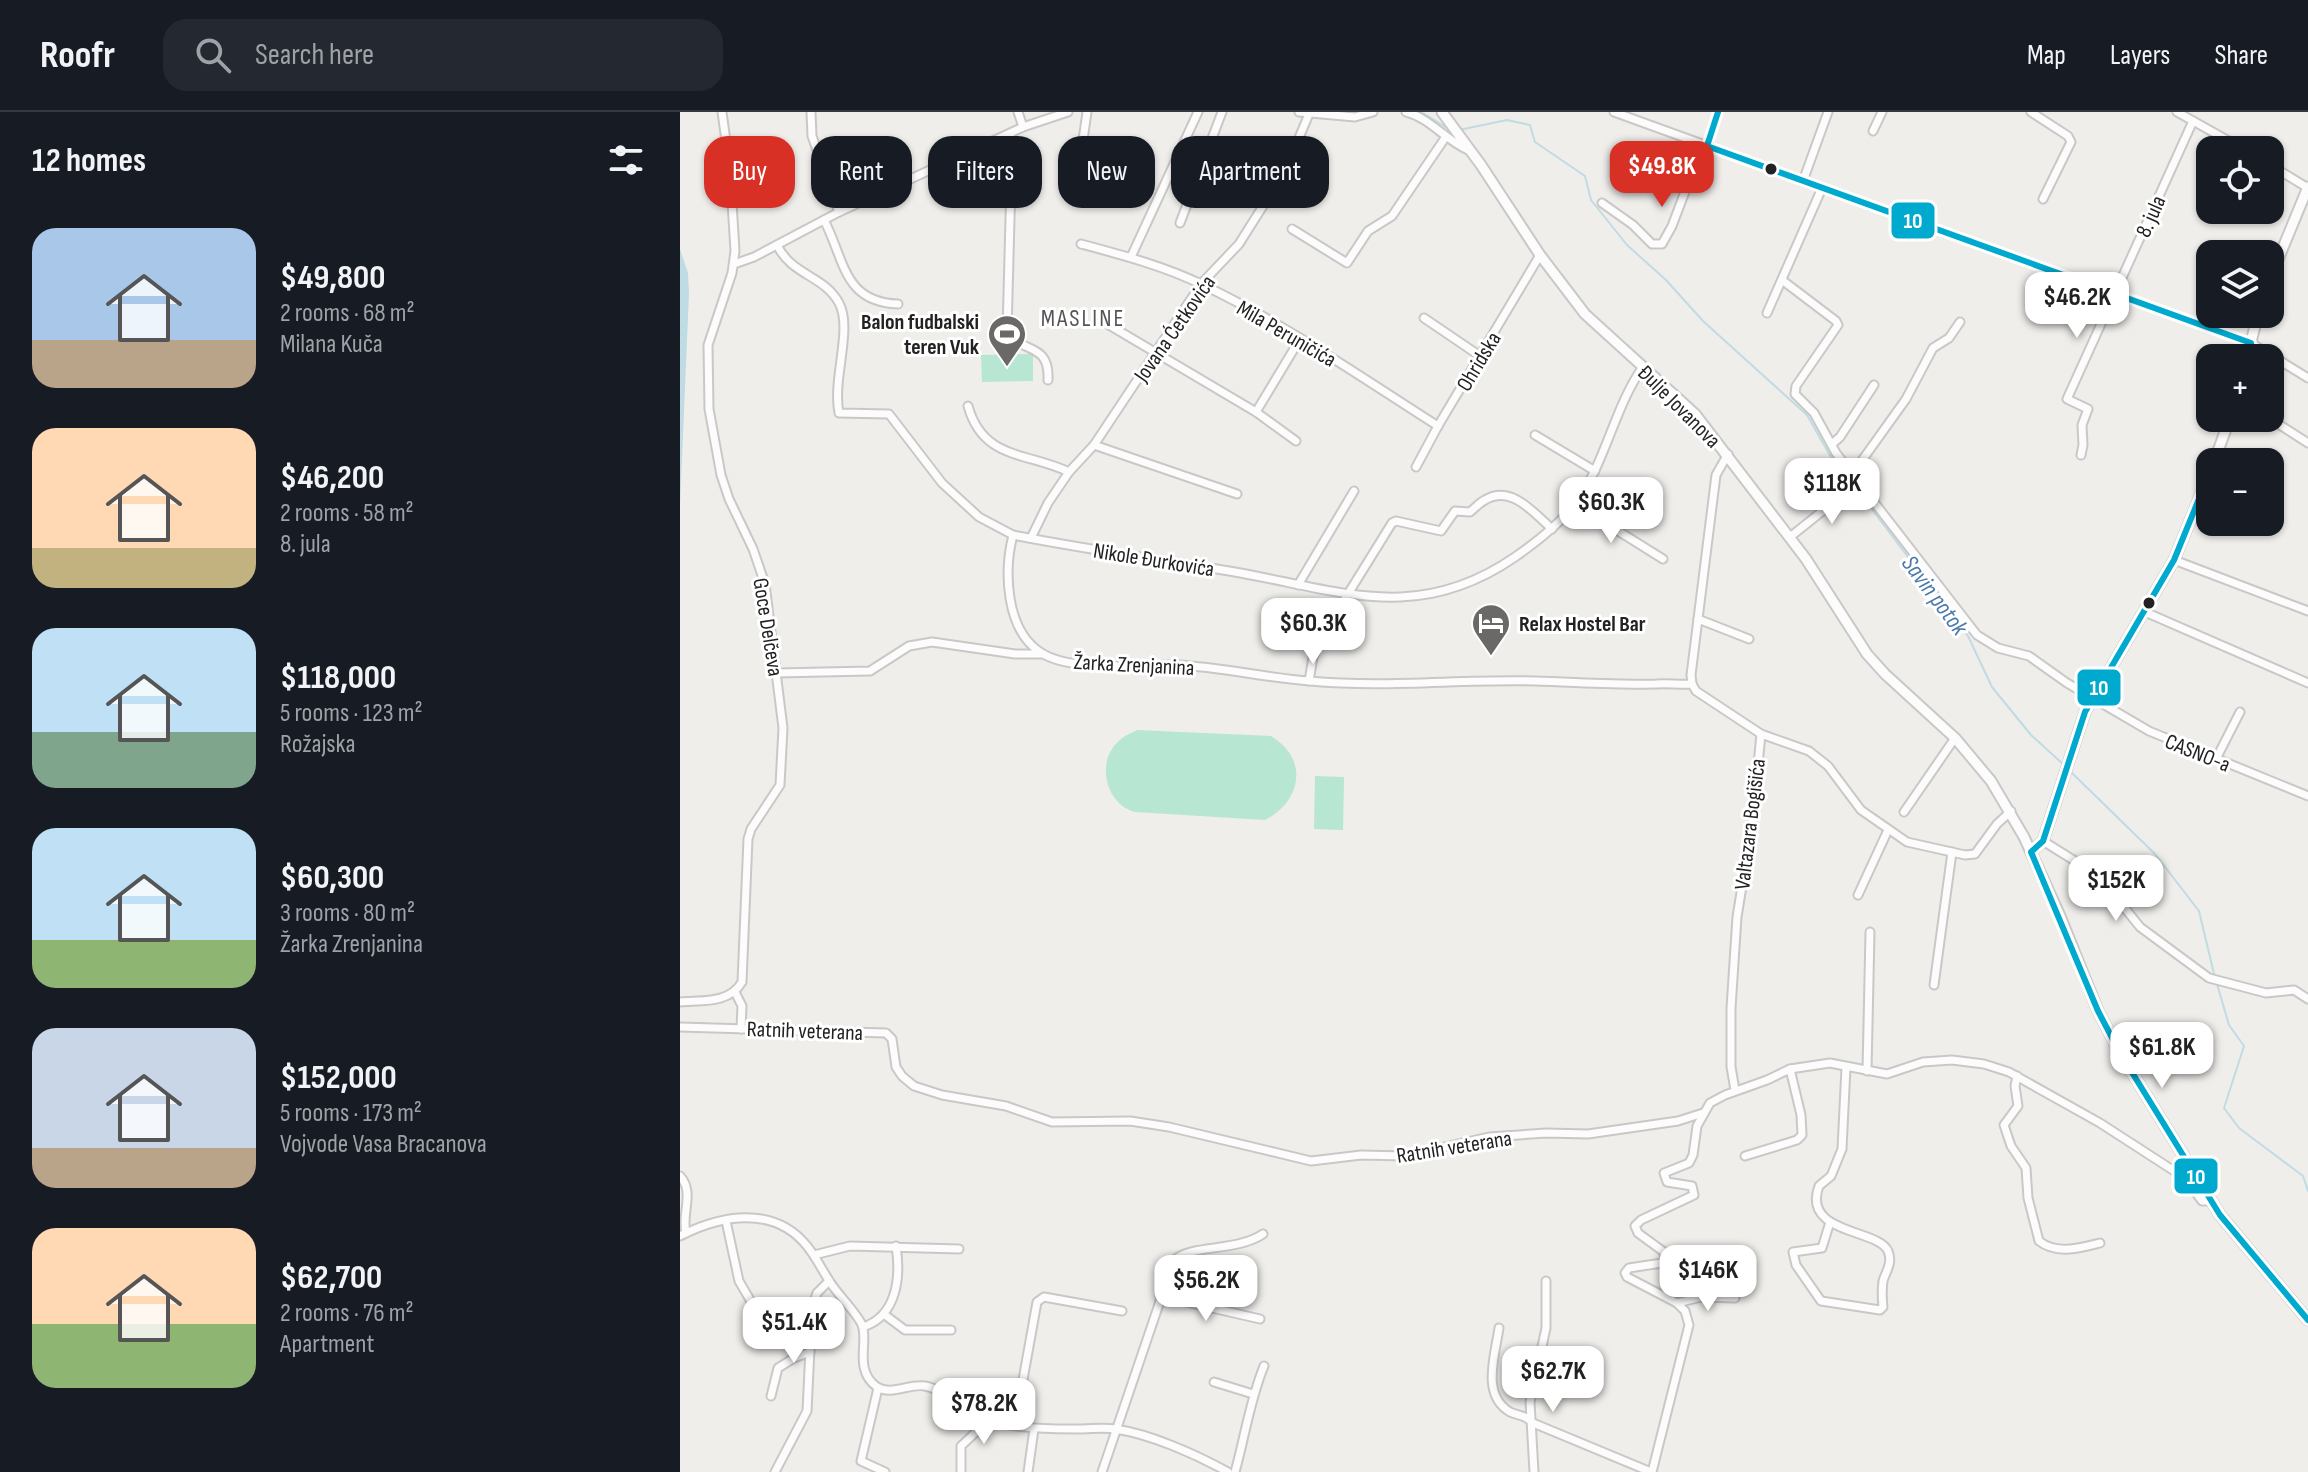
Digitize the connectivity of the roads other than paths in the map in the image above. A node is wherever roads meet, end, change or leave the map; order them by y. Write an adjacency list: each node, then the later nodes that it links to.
1 (722, 112): 43 (street, Goce Delčeva)
2 (811, 112): 34 (street)
3 (1018, 112): 20 (street)
4 (1068, 112): 20 (street)
5 (1087, 112): 23 (street)
6 (1198, 112): 42 (street)
7 (1222, 112): 36 (street)
8 (1299, 112): 18 (street)
9 (1373, 112): 18 (street)
10 (1406, 112): 25 (street)
11 (1442, 112): 27 (street, Đulje Jovanova)
12 (1614, 112): 26 (street)
13 (1718, 112): 26 (street)
14 (1828, 112): 29 (street)
15 (1882, 112): 21 (street)
16 (2031, 112): 32 (street)
17 (2177, 112): 19 (street)
18 (1309, 114): 45 (street, Jovana Ćetkovića)
19 (2193, 121): 24 (street); 46 (street, 8. jula)
20 (1023, 127): 22 (street)
21 (1873, 131)
22 (1010, 134): 34 (street); 61 (street)
23 (1084, 136)
24 (2220, 136)
25 (1445, 138): 27 (street); 37 (street)
26 (1705, 145): 29 (street); 33 (street)
27 (1469, 150): 41 (street, Đulje Jovanova)
28 (2284, 173): 30 (street)
29 (1803, 181): 31 (street)
30 (2308, 187): 38 (street)
31 (1822, 188): 44 (street); 46 (street)
32 (2043, 199)
33 (1602, 203)
34 (839, 212): 35 (street)
35 (824, 220): 40 (street); 47 (street)
36 (1180, 223)
37 (1292, 229)
38 (2284, 243)
39 (1081, 244): 42 (street, Mila Peruničića)
40 (777, 245): 43 (street); 84 (street, Nikole Đurkovića)
41 (1540, 255): 58 (street, Ohridska); 59 (street, Đulje Jovanova)
42 (1131, 257): 45 (street, Mila Peruničića)
43 (734, 264): 96 (street, Goce Delčeva)
44 (1782, 280): 48 (street); 70 (street, CASNO-a)
45 (1201, 284): 55 (street, Mila Peruničića); 57 (street, Jovana Ćetkovića)
46 (2114, 295): 54 (street); 73 (street, 8. jula)
47 (898, 304)
48 (1767, 313)
49 (1424, 318): 58 (street)
50 (1960, 322): 77 (street)
51 (1109, 325): 57 (street)
52 (2218, 328): 54 (street)
53 (2255, 328): 56 (street)
54 (2217, 331): 56 (street)
55 (1300, 339): 64 (street); 65 (street, Mila Peruničića)
56 (2251, 343): 60 (street)
57 (1155, 352): 64 (street); 71 (street, Jovana Ćetkovića)
58 (1480, 356): 65 (street, Ohridska)
59 (1642, 368): 72 (street, Đulje Jovanova); 75 (street, Nikole Đurkovića)
60 (2308, 378)
61 (1048, 380)
62 (1874, 385): 70 (street)
63 (968, 406): 76 (street)
64 (1256, 412): 68 (street)
65 (1438, 426): 74 (street, Ohridska)
66 (2284, 428): 69 (street)
67 (1535, 435): 75 (street)
68 (1296, 441)
69 (2308, 443)
70 (1832, 444): 77 (street, CASNO-a)
71 (1094, 445): 76 (street, Jovana Ćetkovića); 80 (street)
72 (1728, 454): 85 (street, Đulje Jovanova); 93 (street)
73 (2081, 455)
74 (1416, 467)
75 (1595, 471): 81 (street, Nikole Đurkovića)
76 (1069, 472): 86 (street, Jovana Ćetkovića)
77 (1853, 473): 78 (street, CASNO-a)
78 (1856, 485): 85 (street); 100 (street, CASNO-a)
79 (1354, 491): 89 (street)
80 (1237, 494)
81 (1575, 504): 83 (street, Nikole Đurkovića); 87 (street)
82 (2196, 506): 88 (street)
83 (1552, 529): 90 (street, Nikole Đurkovića); 90 (street)
84 (1013, 535): 86 (street, Nikole Đurkovića); 95 (street, Žarka Zrenjanina)
85 (1790, 537): 103 (street, Đulje Jovanova)
86 (1031, 538): 89 (street, Nikole Đurkovića)
87 (1663, 559)
88 (2174, 560): 91 (street); 92 (street)
89 (1298, 585): 90 (street, Nikole Đurkovića)
90 (1345, 595): 97 (street)
91 (2308, 611)
92 (2145, 612): 98 (street); 100 (street)
93 (1698, 619): 94 (street); 99 (street)
94 (1749, 639)
95 (1041, 654): 96 (street); 97 (street, Žarka Zrenjanina)
96 (777, 673): 115 (street, Goce Delčeva)
97 (1309, 681): 99 (street, Žarka Zrenjanina)
98 (2308, 683)
99 (1692, 684): 102 (street, Valtazara Bogišića)
100 (2092, 698): 104 (street, CASNO-a); 109 (street)
101 (2240, 712): 104 (street)
102 (1761, 734): 108 (street); 124 (street, Valtazara Bogišića)
103 (1955, 738): 106 (street, Đulje Jovanova); 107 (street)
104 (2216, 759): 105 (street, CASNO-a)
105 (2308, 796)
106 (2011, 811): 110 (street); 111 (street, Đulje Jovanova)
107 (1904, 812)
108 (1888, 830): 110 (street); 112 (street)
109 (2043, 841): 111 (street); 116 (street)
110 (1952, 852): 114 (street)
111 (2031, 852): 128 (street, Đulje Jovanova)
112 (1858, 895)
113 (1870, 932): 122 (street)
114 (1934, 985)
115 (735, 992): 117 (street); 119 (street)
116 (2308, 999)
117 (680, 1002)
118 (680, 1027): 119 (street, Ratnih veterana)
119 (741, 1029): 125 (street, Ratnih veterana)
120 (1846, 1067): 121 (street, Ratnih veterana); 122 (street, Ratnih veterana); 130 (street)
121 (1790, 1069): 124 (street, Ratnih veterana); 126 (street)
122 (1867, 1071): 123 (street, Ratnih veterana)
123 (2017, 1076): 128 (street, Ratnih veterana); 133 (street)
124 (1735, 1090): 125 (street, Ratnih veterana)
125 (1703, 1113): 141 (street)
126 (1745, 1156)
127 (680, 1176): 132 (street)
128 (2212, 1201): 146 (street, Đulje Jovanova)
129 (726, 1221): 132 (street); 136 (street); 142 (street)
130 (1830, 1222): 130 (street)
131 (1263, 1234): 139 (street)
132 (683, 1235)
133 (2100, 1243)
134 (896, 1246): 135 (street); 136 (street); 144 (street)
135 (959, 1249)
136 (814, 1255): 137 (street)
137 (829, 1281): 147 (street); 150 (street)
138 (1546, 1281): 157 (street)
139 (1160, 1296): 145 (street); 160 (street)
140 (1735, 1298): 141 (street)
141 (1677, 1303): 169 (street)
142 (753, 1305)
143 (1122, 1311): 158 (street)
144 (885, 1315): 147 (street); 149 (street)
145 (1260, 1319)
146 (2308, 1320)
147 (863, 1327): 153 (street)
148 (1499, 1328): 157 (street)
149 (951, 1330)
150 (810, 1352): 155 (street); 161 (street)
151 (1264, 1366): 154 (street)
152 (1214, 1382): 154 (street)
153 (878, 1388): 156 (street); 162 (street)
154 (1253, 1394): 167 (street)
155 (771, 1396)
156 (983, 1418): 158 (street); 163 (street)
157 (1533, 1423): 168 (street); 169 (street)
158 (1015, 1424): 159 (street)
159 (1034, 1429): 160 (street); 164 (street)
160 (1115, 1429): 165 (street); 166 (street)
161 (775, 1472)
162 (885, 1472)
163 (961, 1472)
164 (1028, 1472)
165 (1102, 1472)
166 (1228, 1472)
167 (1235, 1472)
168 (1534, 1472)
169 (1652, 1472)

